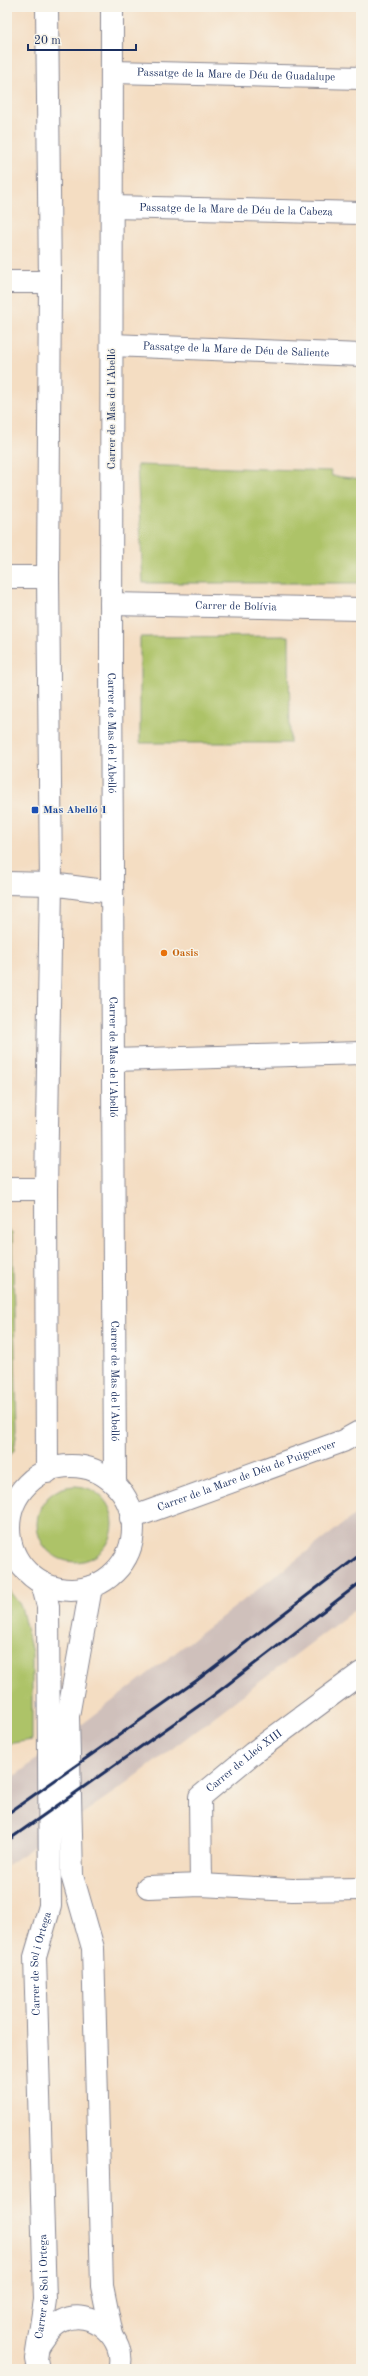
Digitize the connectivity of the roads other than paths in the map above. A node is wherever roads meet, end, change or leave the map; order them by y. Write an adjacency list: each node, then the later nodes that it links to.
1 (48, 7): 8 (street)
2 (112, 7): 3 (street, Carrer de Mas de l'Abelló)
3 (112, 72): 4 (street, Passatge de la Mare de Déu de Guadalupe); 5 (street, Carrer de Mas de l'Abelló)
4 (361, 78)
5 (112, 207): 6 (street, Passatge de la Mare de Déu de la Cabeza); 9 (street, Carrer de Mas de l'Abelló)
6 (361, 213)
7 (7, 282): 8 (street)
8 (50, 282): 12 (street)
9 (112, 345): 10 (street, Passatge de la Mare de Déu de Saliente); 13 (street, Carrer de Mas de l'Abelló)
10 (361, 356)
11 (7, 577): 12 (street)
12 (48, 577): 16 (street)
13 (111, 604): 14 (street, Carrer de Bolívia); 17 (street, Carrer de Mas de l'Abelló)
14 (361, 609)
15 (7, 883): 16 (street)
16 (51, 884): 17 (street); 21 (street)
17 (112, 892): 19 (street, Carrer de Mas de l'Abelló)
18 (361, 1053): 19 (street)
19 (113, 1060): 24 (street, Carrer de Mas de l'Abelló)
20 (7, 1189): 21 (street)
21 (46, 1189): 23 (street)
22 (361, 1431): 25 (street, Carrer de la Mare de Déu de Puigcerver)
23 (47, 1472): 24 (street); 26 (street)
24 (115, 1484): 25 (street)
25 (131, 1518): 27 (street)
26 (42, 1583): 27 (street); 33 (street, Carrer de Sol i Ortega)
27 (91, 1587): 32 (street)
28 (361, 1673): 29 (street, Carrer de Lleó XIII)
29 (200, 1885): 30 (street); 31 (street)
30 (148, 1888)
31 (361, 1889)
32 (112, 2335): 33 (street); 35 (street)
33 (39, 2345): 34 (street, Carrer de Sol i Ortega)
34 (38, 2369)
35 (122, 2369)

